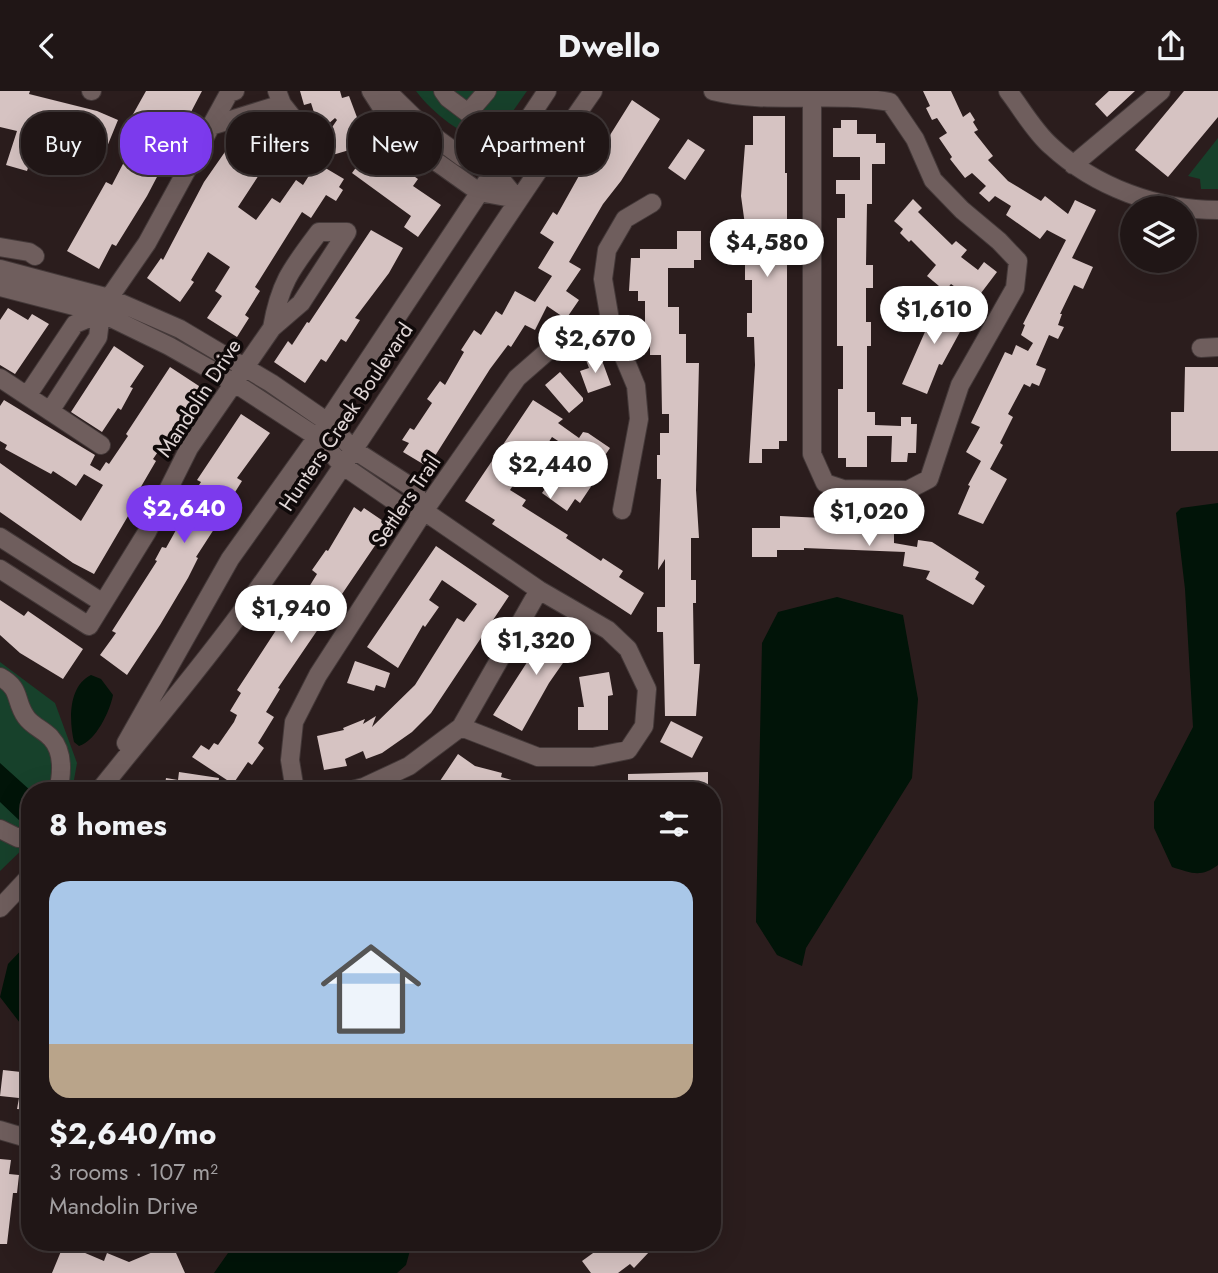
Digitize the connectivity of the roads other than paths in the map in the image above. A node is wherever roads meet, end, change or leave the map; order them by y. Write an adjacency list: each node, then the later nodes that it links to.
1 (235, 91): 15 (street)
2 (371, 91): 22 (street)
3 (387, 91): 17 (street)
4 (443, 91): 5 (street)
5 (487, 91)
6 (547, 91): 14 (street, Hunters Creek Boulevard)
7 (593, 91): 23 (street, Hunters Creek Boulevard)
8 (713, 91): 11 (street)
9 (1008, 91): 18 (street)
10 (1161, 91): 18 (street)
11 (812, 93): 11 (street)
12 (279, 97): 13 (street); 16 (street)
13 (290, 112)
14 (534, 112)
15 (212, 123)
16 (212, 125)
17 (456, 153)
18 (1073, 165): 25 (street)
19 (183, 175): 30 (street)
20 (493, 175): 22 (street, Hunters Creek Boulevard)
21 (497, 175): 23 (street)
22 (479, 192): 23 (street); 38 (street, Hunters Creek Boulevard)
23 (517, 199): 40 (street, Hunters Creek Boulevard)
24 (652, 203): 31 (street)
25 (1218, 210)
26 (0, 247): 27 (street)
27 (35, 256)
28 (0, 269): 30 (street)
29 (0, 287): 30 (street)
30 (105, 306): 33 (street); 35 (street); 36 (street); 37 (street)
31 (611, 326): 42 (street); 43 (street, Settlers Trail)
32 (272, 328): 32 (street, Mandolin Drive); 33 (street, Mandolin Drive)
33 (246, 367): 35 (street, Mandolin Drive); 38 (street)
34 (0, 378): 36 (street)
35 (236, 384): 38 (street); 48 (street, Mandolin Drive)
36 (27, 396): 37 (street)
37 (50, 411): 39 (street)
38 (321, 429): 40 (street); 41 (street); 52 (street, Hunters Creek Boulevard)
39 (101, 446)
40 (354, 450): 41 (street, Hunters Creek Boulevard); 43 (street)
41 (342, 465): 43 (street); 53 (street, Hunters Creek Boulevard)
42 (622, 510)
43 (424, 511): 47 (street); 54 (street, Settlers Trail)
44 (0, 537): 45 (street)
45 (25, 554): 46 (street); 48 (street)
46 (5, 572): 48 (street, Mandolin Drive)
47 (540, 590): 50 (street); 50 (street)
48 (103, 603)
49 (0, 677): 51 (street)
50 (461, 727): 55 (street)
51 (59, 782)
52 (103, 782)
53 (105, 782)
54 (294, 782)
55 (375, 782)
56 (0, 829): 57 (street)
57 (21, 837)
58 (21, 886): 59 (street)
59 (0, 908)
60 (0, 1130): 61 (street)
61 (21, 1136)

